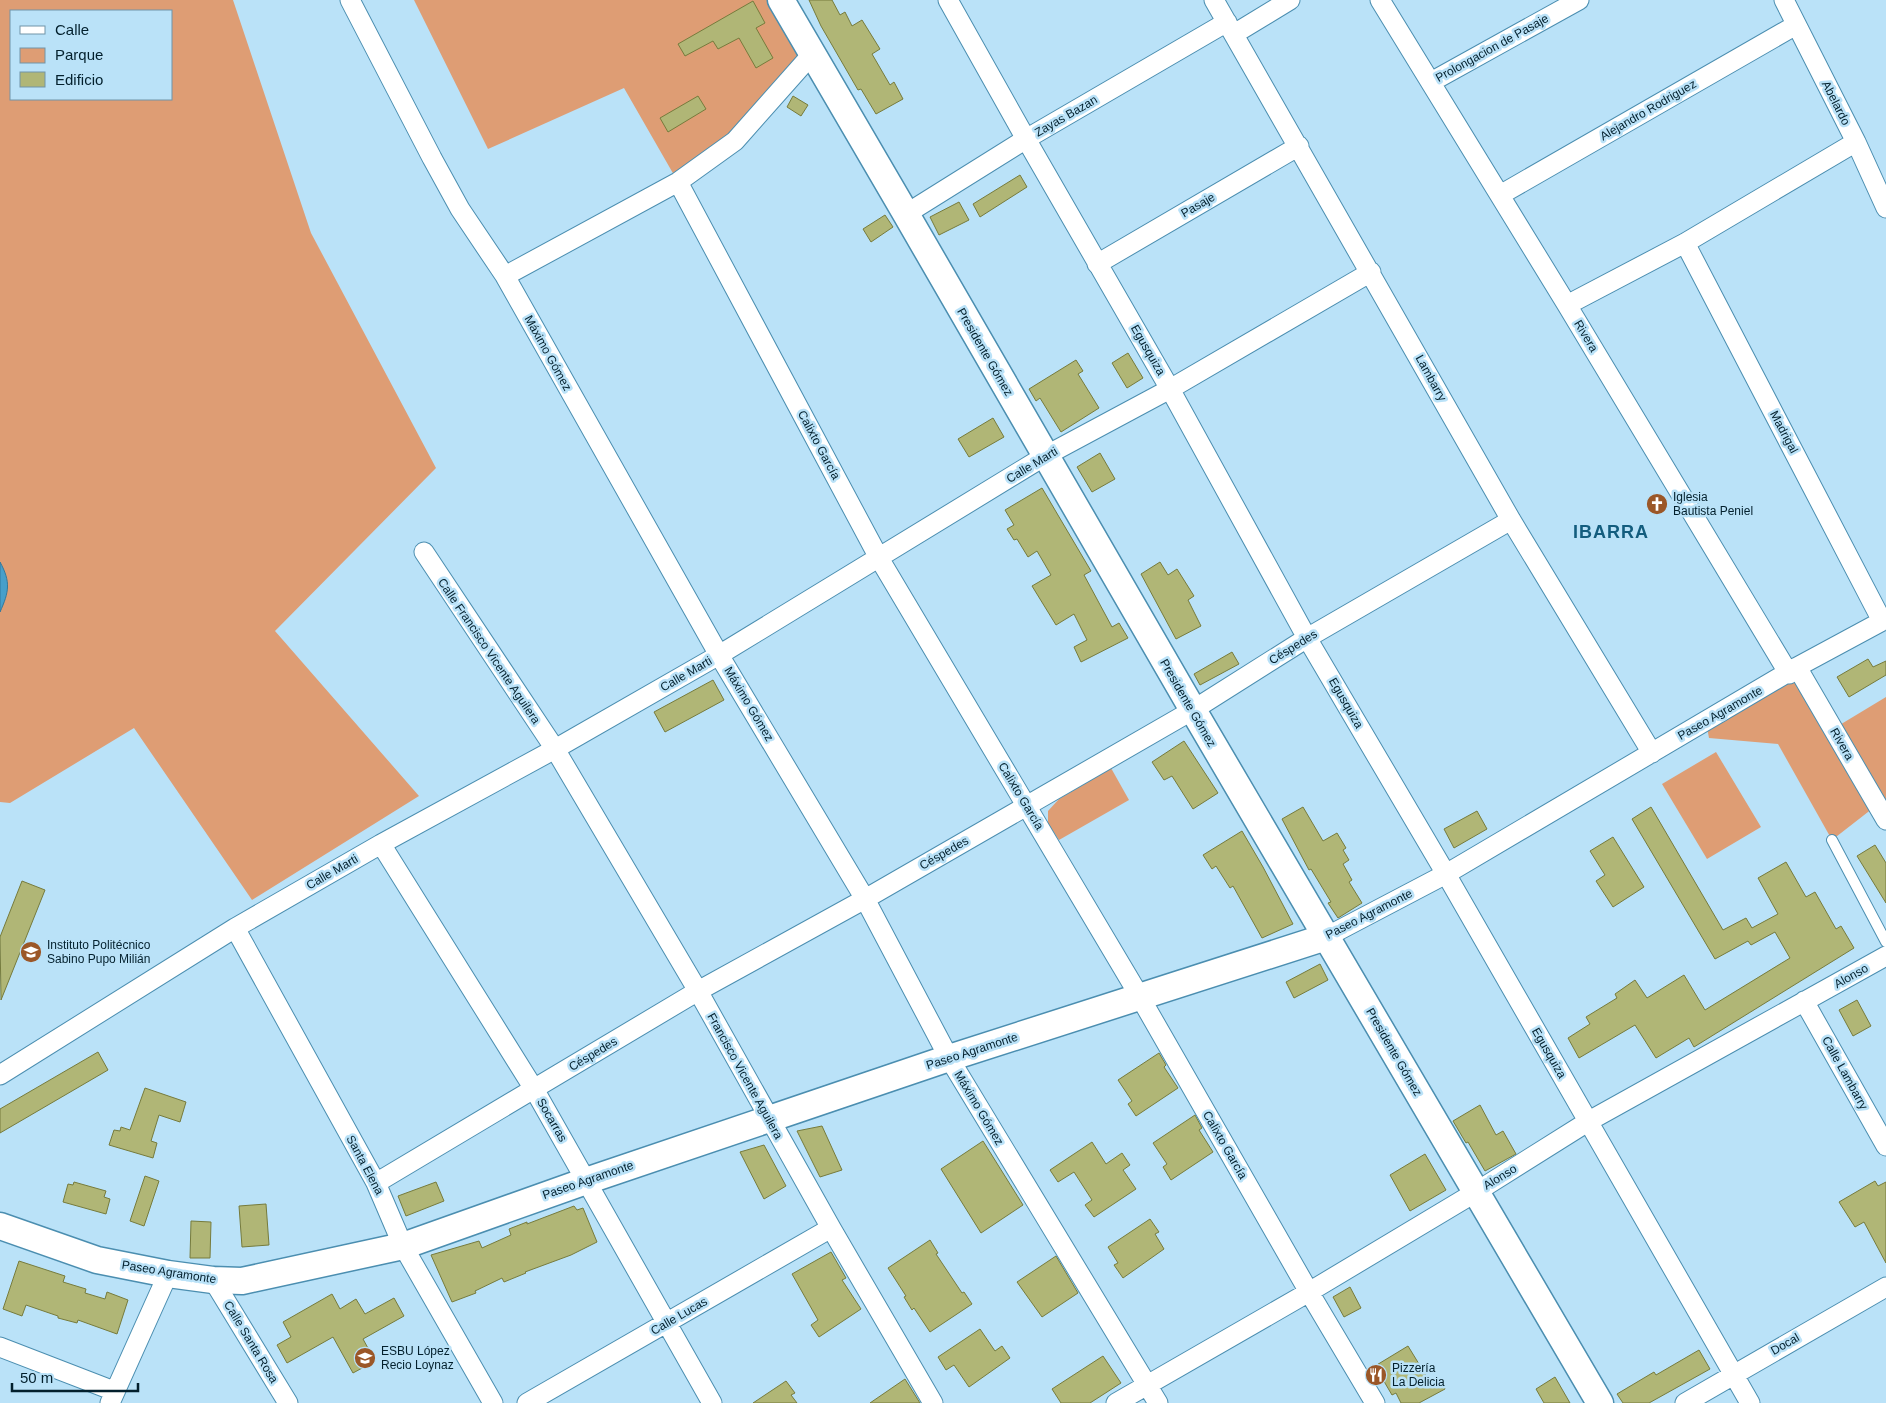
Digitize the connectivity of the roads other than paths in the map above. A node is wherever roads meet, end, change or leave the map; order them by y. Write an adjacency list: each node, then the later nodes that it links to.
1 (350, 0): 23 (street, Máximo Gómez)
2 (781, 0): 11 (main road, Presidente Gómez)
3 (948, 0): 13 (street, Egusquiza)
4 (1214, 0): 10 (street, Lambarry)
5 (1290, 0): 10 (street, Zayas Bazan)
6 (1380, 0): 12 (street, Rivera)
7 (1579, 0): 12 (street, Prolongacion de Pasaje)
8 (1784, 0): 9 (street, Abelardo)
9 (1796, 24): 14 (street, Abelardo); 17 (street, Alejandro Rodriguez)
10 (1231, 28): 13 (street, Zayas Bazan); 15 (street, Lambarry)
11 (812, 52): 16 (street); 19 (main road, Presidente Gómez)
12 (1431, 82): 17 (street, Rivera)
13 (1026, 139): 19 (street, Zayas Bazan); 21 (street, Egusquiza)
14 (1856, 142): 18 (street, Abelardo); 20 (street)
15 (1299, 146): 21 (street, Pasaje); 22 (street, Lambarry)
16 (678, 182): 23 (street); 29 (street, Calixto García)
17 (1500, 195): 24 (street, Rivera)
18 (1886, 208)
19 (906, 214): 26 (main road, Presidente Gómez)
20 (1685, 243): 24 (street); 30 (street, Madrigal)
21 (1097, 264): 25 (street, Egusquiza)
22 (1371, 272): 25 (street, Calle Marti); 27 (street, Lambarry)
23 (505, 276): 32 (street, Máximo Gómez)
24 (1568, 305): 33 (street, Rivera)
25 (1170, 389): 26 (street, Calle Marti); 31 (street, Egusquiza)
26 (1045, 456): 29 (street, Calle Marti); 34 (main road, Presidente Gómez)
27 (1511, 520): 31 (street, Céspedes); 36 (street, Lambarry)
28 (424, 552): 35 (street, Calle Francisco Vicente Aguilera)
29 (879, 558): 32 (street, Calle Marti); 37 (street, Calixto García)
30 (1884, 620): 33 (street, Paseo Agramonte)
31 (1307, 638): 34 (street, Céspedes); 41 (street, Egusquiza)
32 (719, 655): 35 (street, Calle Marti); 42 (street, Máximo Gómez)
33 (1793, 670): 36 (street, Paseo Agramonte); 38 (street, Rivera)
34 (1193, 710): 37 (street, Céspedes); 44 (main road, Presidente Gómez)
35 (555, 749): 40 (street, Calle Marti); 47 (street, Francisco Vicente Aguilera)
36 (1652, 753): 41 (street, Paseo Agramonte)
37 (1026, 805): 42 (street, Céspedes); 48 (street, Calixto García)
38 (1886, 820)
39 (1832, 840): 45 (lane)
40 (382, 844): 43 (street, Calle Marti); 52 (street, Socarras)
41 (1446, 874): 44 (street, Paseo Agramonte); 54 (street, Egusquiza)
42 (865, 899): 47 (street, Céspedes); 50 (street, Máximo Gómez)
43 (235, 928): 51 (street, Calle Marti); 57 (street, Santa Elena)
44 (1326, 937): 48 (main road, Paseo Agramonte); 58 (main road, Presidente Gómez)
45 (1886, 942)
46 (1886, 956): 49 (street, Alonso)
47 (698, 991): 52 (street, Céspedes); 53 (street, Francisco Vicente Aguilera)
48 (1140, 997): 50 (main road, Paseo Agramonte); 65 (street, Calixto García)
49 (1804, 1001): 54 (street, Alonso); 55 (street, Calle Lambarry)
50 (949, 1058): 53 (main road, Paseo Agramonte); 69 (street, Máximo Gómez)
51 (0, 1075)
52 (534, 1089): 56 (street, Socarras); 57 (street, Céspedes)
53 (768, 1118): 56 (main road, Paseo Agramonte); 60 (street, Francisco Vicente Aguilera)
54 (1589, 1122): 58 (street, Alonso); 68 (street, Egusquiza)
55 (1886, 1146)
56 (586, 1181): 61 (main road, Paseo Agramonte); 66 (street, Socarras)
57 (376, 1183): 61 (street, Santa Elena)
58 (1476, 1192): 65 (street, Alonso); 79 (main road, Presidente Gómez)
59 (0, 1226): 62 (main road, Paseo Agramonte)
60 (831, 1228): 66 (street, Calle Lucas); 75 (street, Francisco Vicente Aguilera)
61 (403, 1246): 63 (main road, Paseo Agramonte); 72 (street, Santa Elena)
62 (168, 1274): 63 (main road, Paseo Agramonte); 70 (street)
63 (213, 1280): 71 (street, Calle Santa Rosa)
64 (1886, 1287): 68 (street, Docal)
65 (1309, 1292): 69 (street, Alonso); 78 (street, Calixto García)
66 (666, 1323): 73 (street, Calle Lucas); 74 (street, Socarras)
67 (0, 1347): 70 (street)
68 (1732, 1375): 80 (street, Docal); 81 (street, Egusquiza)
69 (1148, 1385): 76 (street, Alonso); 77 (street, Máximo Gómez)
70 (112, 1397)
71 (288, 1403)
72 (493, 1403)
73 (527, 1403)
74 (712, 1403)
75 (933, 1403)
76 (1116, 1403)
77 (1158, 1403)
78 (1375, 1403)
79 (1600, 1403)
80 (1685, 1403)
81 (1750, 1403)

